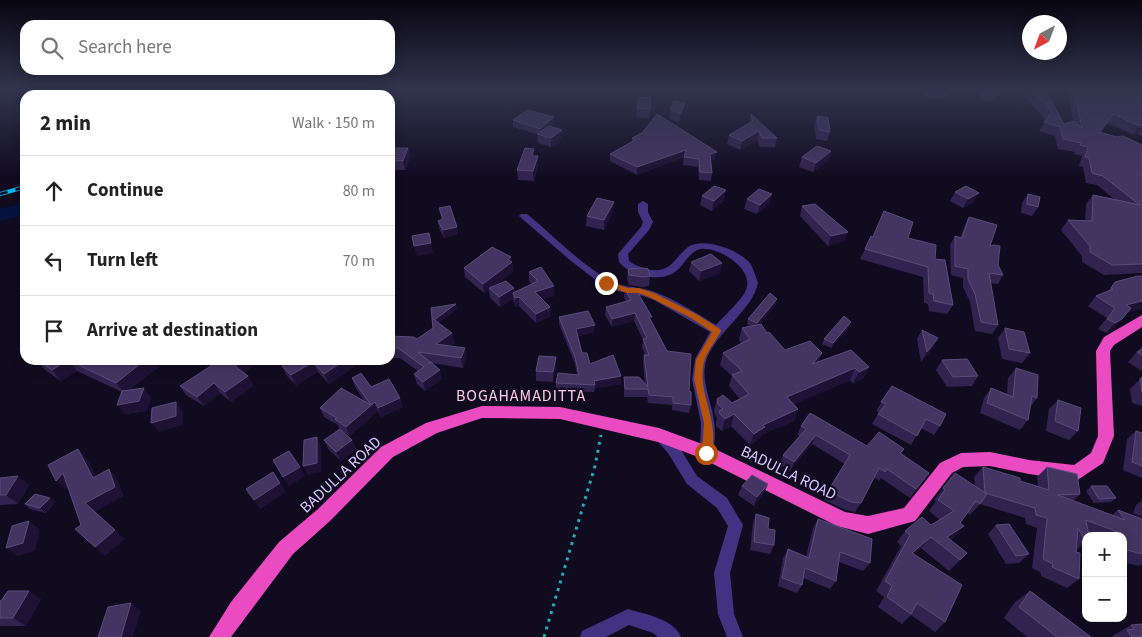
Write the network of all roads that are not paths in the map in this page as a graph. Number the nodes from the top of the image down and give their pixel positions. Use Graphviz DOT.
graph roads {
  1 [pos="643,204"];
  2 [pos="524,216"];
  3 [pos="1142,320"];
  4 [pos="717,331"];
  5 [pos="659,435"];
  6 [pos="706,453"];
  7 [pos="219,637"];
  8 [pos="588,637"];
  9 [pos="673,637"];
  10 [pos="735,637"];
  1 -- 4 [label="street"];
  2 -- 4 [label="street"];
  3 -- 6 [label="highway, BADULLA ROAD"];
  4 -- 6 [label="street"];
  5 -- 6 [label="highway, BADULLA ROAD"];
  5 -- 7 [label="highway, BADULLA ROAD"];
  5 -- 10 [label="street"];
  8 -- 9 [label="street"];
}
